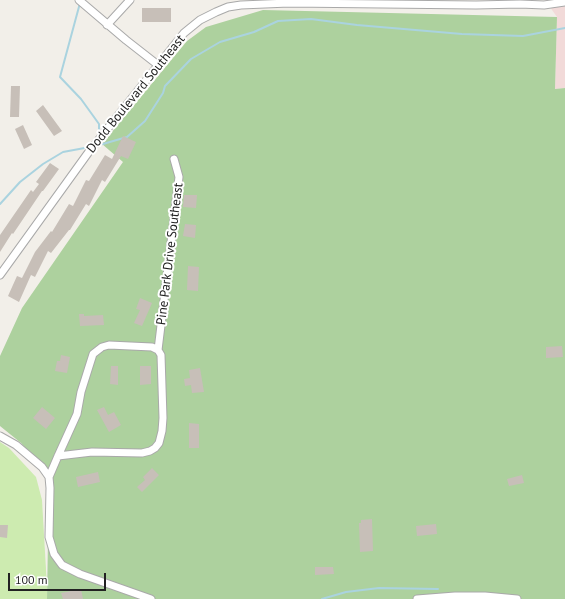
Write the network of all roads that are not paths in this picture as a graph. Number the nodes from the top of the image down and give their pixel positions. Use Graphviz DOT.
graph roads {
  1 [pos="79,0"];
  2 [pos="130,0"];
  3 [pos="267,2"];
  4 [pos="362,2"];
  5 [pos="565,2"];
  6 [pos="107,25"];
  7 [pos="158,65"];
  8 [pos="174,159"];
  9 [pos="0,274"];
  10 [pos="158,350"];
  11 [pos="0,436"];
  12 [pos="58,456"];
  13 [pos="49,477"];
  14 [pos="150,599"];
  15 [pos="417,599"];
  16 [pos="517,599"];
  1 -- 6 [label="street"];
  2 -- 6 [label="street"];
  3 -- 4 [label="street, Dodd Boulevard Southeast"];
  3 -- 7 [label="street, Dodd Boulevard Southeast"];
  4 -- 5 [label="street, Dodd Boulevard Southeast"];
  6 -- 7 [label="street"];
  7 -- 9 [label="street, Dodd Boulevard Southeast"];
  8 -- 10 [label="street, Pine Park Drive Southeast"];
  10 -- 12 [label="street"];
  10 -- 12 [label="street, Pine Park Drive Southeast"];
  11 -- 13 [label="street"];
  12 -- 13 [label="street"];
  13 -- 14 [label="street"];
  15 -- 16 [label="street"];
}
